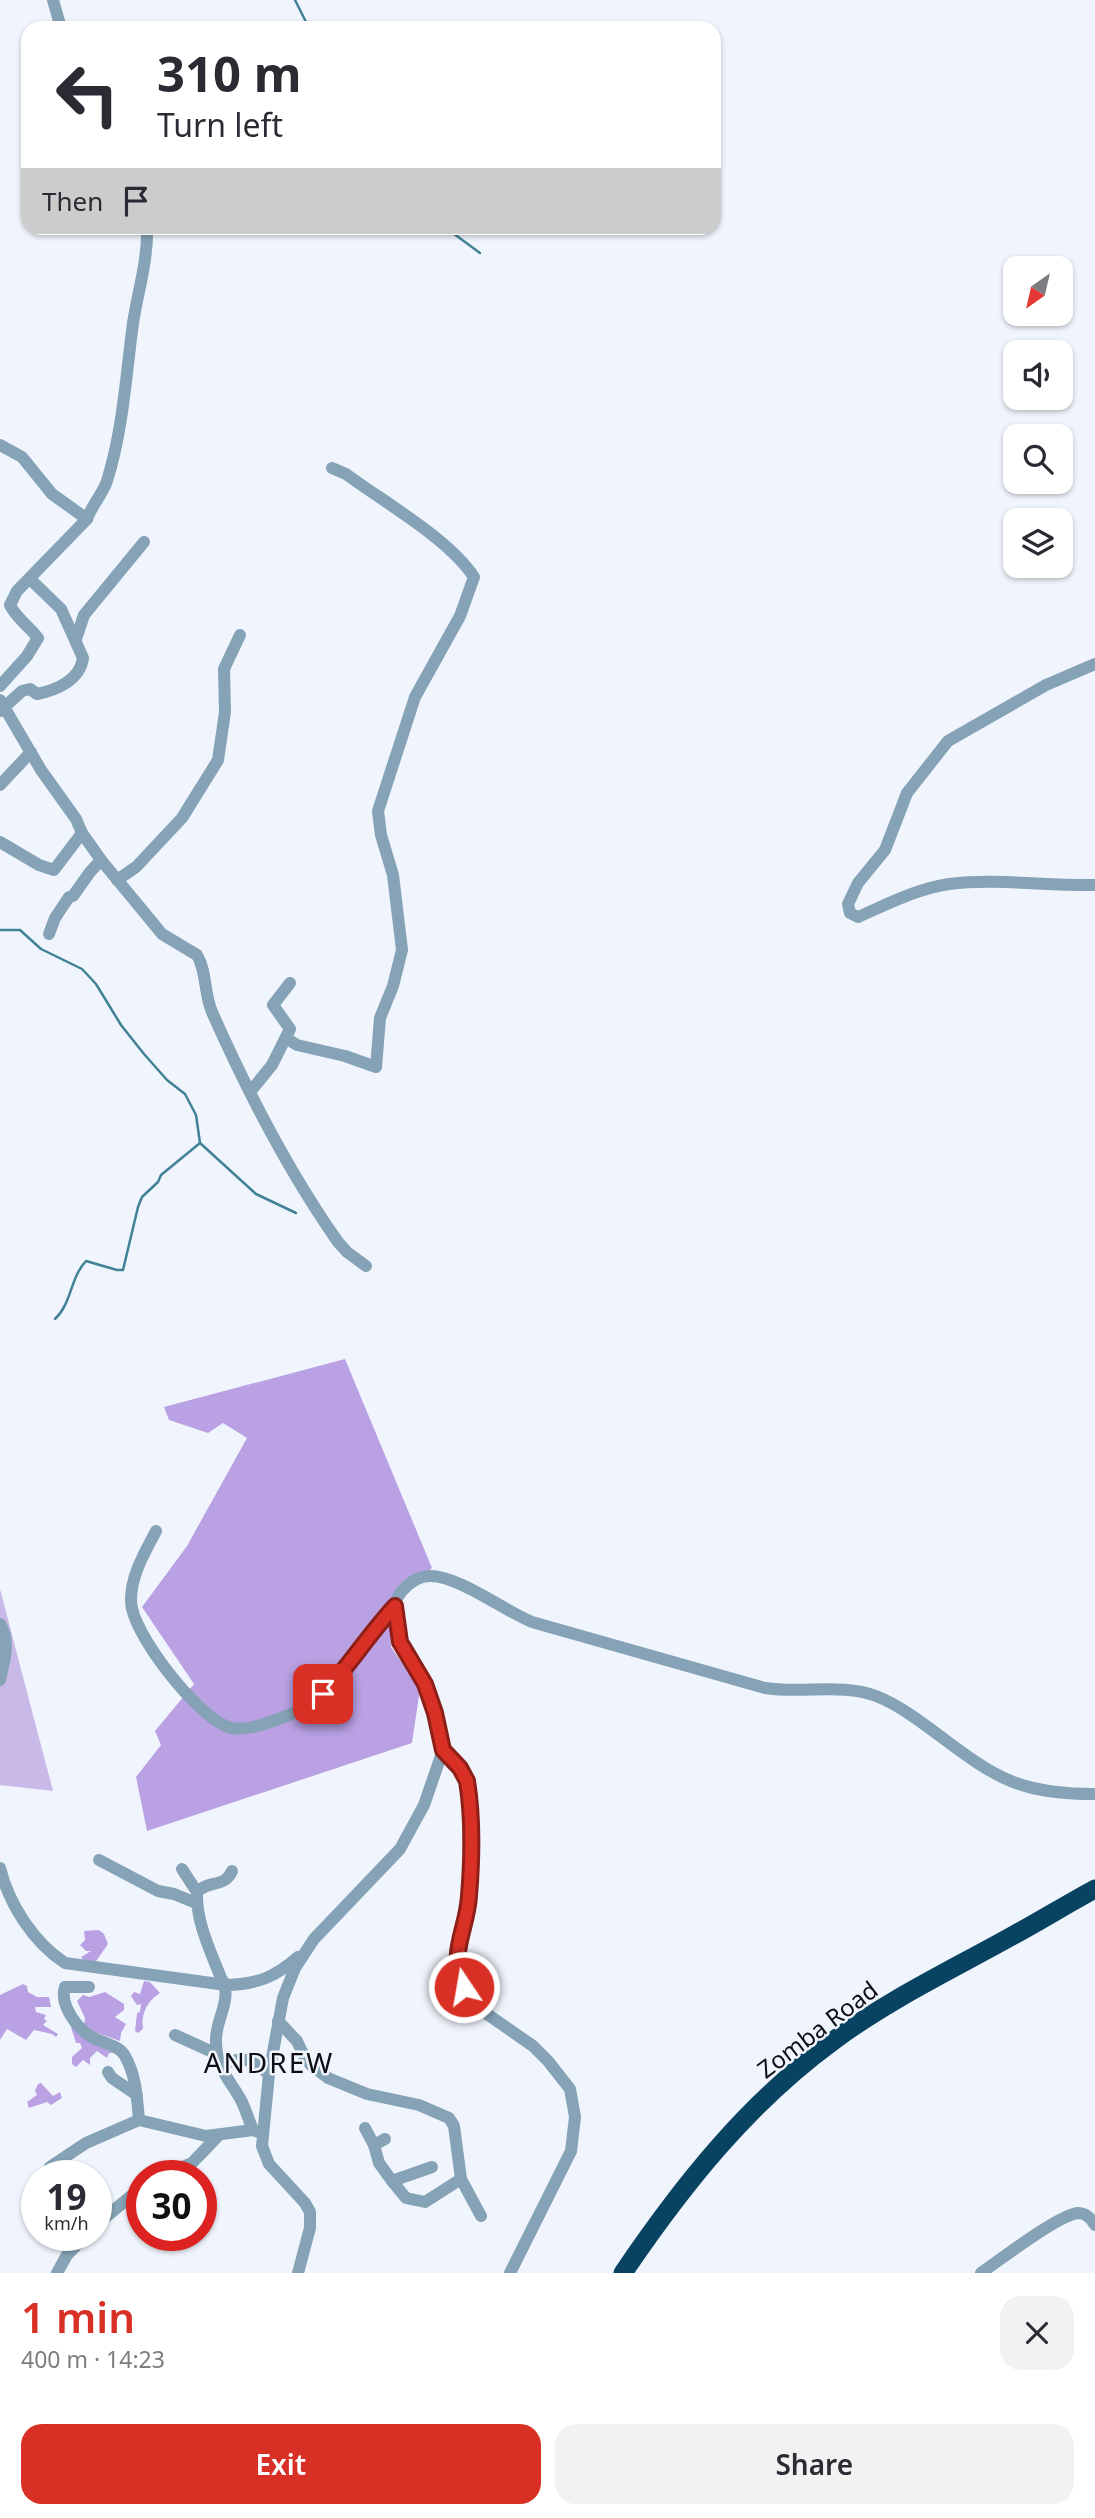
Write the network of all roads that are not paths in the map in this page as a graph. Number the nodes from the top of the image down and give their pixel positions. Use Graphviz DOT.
graph roads {
  1 [pos="53,0"];
  2 [pos="59,21"];
  3 [pos="147,235"];
  4 [pos="0,445"];
  5 [pos="332,468"];
  6 [pos="87,519"];
  7 [pos="144,542"];
  8 [pos="30,579"];
  9 [pos="240,635"];
  10 [pos="76,639"];
  11 [pos="1095,664"];
  12 [pos="0,686"];
  13 [pos="1,706"];
  14 [pos="31,752"];
  15 [pos="0,785"];
  16 [pos="82,833"];
  17 [pos="0,842"];
  18 [pos="102,860"];
  19 [pos="117,880"];
  20 [pos="1095,885"];
  21 [pos="49,934"];
  22 [pos="290,983"];
  23 [pos="286,1038"];
  24 [pos="250,1092"];
  25 [pos="366,1266"];
  26 [pos="156,1531"];
  27 [pos="395,1606"];
  28 [pos="0,1624"];
  29 [pos="0,1680"];
  30 [pos="443,1750"];
  31 [pos="1095,1794"];
  32 [pos="99,1860"];
  33 [pos="0,1868"];
  34 [pos="182,1869"];
  35 [pos="232,1871"];
  36 [pos="1095,1889"];
  37 [pos="196,1897"];
  38 [pos="308,1947"];
  39 [pos="226,1985"];
  40 [pos="89,1987"];
  41 [pos="278,2021"];
  42 [pos="176,2035"];
  43 [pos="219,2060"];
  44 [pos="108,2072"];
  45 [pos="269,2074"];
  46 [pos="137,2095"];
  47 [pos="139,2120"];
  48 [pos="365,2129"];
  49 [pos="258,2132"];
  50 [pos="218,2136"];
  51 [pos="61,2160"];
  52 [pos="194,2160"];
  53 [pos="432,2167"];
  54 [pos="461,2179"];
  55 [pos="392,2181"];
  56 [pos="126,2200"];
  57 [pos="112,2212"];
  58 [pos="481,2216"];
  59 [pos="1095,2225"];
  60 [pos="71,2251"];
  61 [pos="57,2273"];
  62 [pos="298,2273"];
  63 [pos="510,2273"];
  64 [pos="623,2273"];
  65 [pos="981,2273"];
  1 -- 2 [label="street"];
  3 -- 6 [label="street"];
  4 -- 6 [label="street"];
  5 -- 23 [label="street"];
  6 -- 8 [label="street"];
  7 -- 10 [label="street"];
  8 -- 10 [label="street"];
  8 -- 12 [label="street"];
  9 -- 19 [label="street"];
  10 -- 13 [label="street"];
  11 -- 20 [label="street"];
  13 -- 14 [label="street"];
  14 -- 15 [label="street"];
  14 -- 16 [label="street"];
  16 -- 17 [label="street"];
  16 -- 18 [label="street"];
  18 -- 19 [label="street"];
  18 -- 21 [label="street"];
  19 -- 24 [label="street"];
  22 -- 23 [label="street"];
  23 -- 24 [label="street"];
  24 -- 25 [label="street"];
  26 -- 27 [label="street"];
  27 -- 30 [label="street"];
  27 -- 31 [label="street"];
  28 -- 29 [label="street"];
  30 -- 38 [label="street"];
  30 -- 63 [label="street"];
  32 -- 37 [label="street"];
  33 -- 39 [label="street"];
  34 -- 37 [label="street"];
  35 -- 37 [label="street"];
  36 -- 64 [label="highway, Zomba Road"];
  37 -- 39 [label="street"];
  38 -- 39 [label="street"];
  38 -- 41 [label="street"];
  39 -- 43 [label="street"];
  40 -- 46 [label="street"];
  41 -- 45 [label="street"];
  41 -- 54 [label="street"];
  42 -- 43 [label="street"];
  43 -- 45 [label="street"];
  43 -- 49 [label="street"];
  44 -- 46 [label="street"];
  45 -- 49 [label="street"];
  46 -- 47 [label="street"];
  47 -- 50 [label="street"];
  47 -- 51 [label="street"];
  48 -- 55 [label="street"];
  49 -- 50 [label="street"];
  49 -- 62 [label="street"];
  50 -- 52 [label="street"];
  53 -- 55 [label="street"];
  54 -- 55 [label="street"];
  54 -- 58 [label="street"];
  56 -- 57 [label="street"];
  59 -- 65 [label="street"];
  60 -- 61 [label="street"];
}
